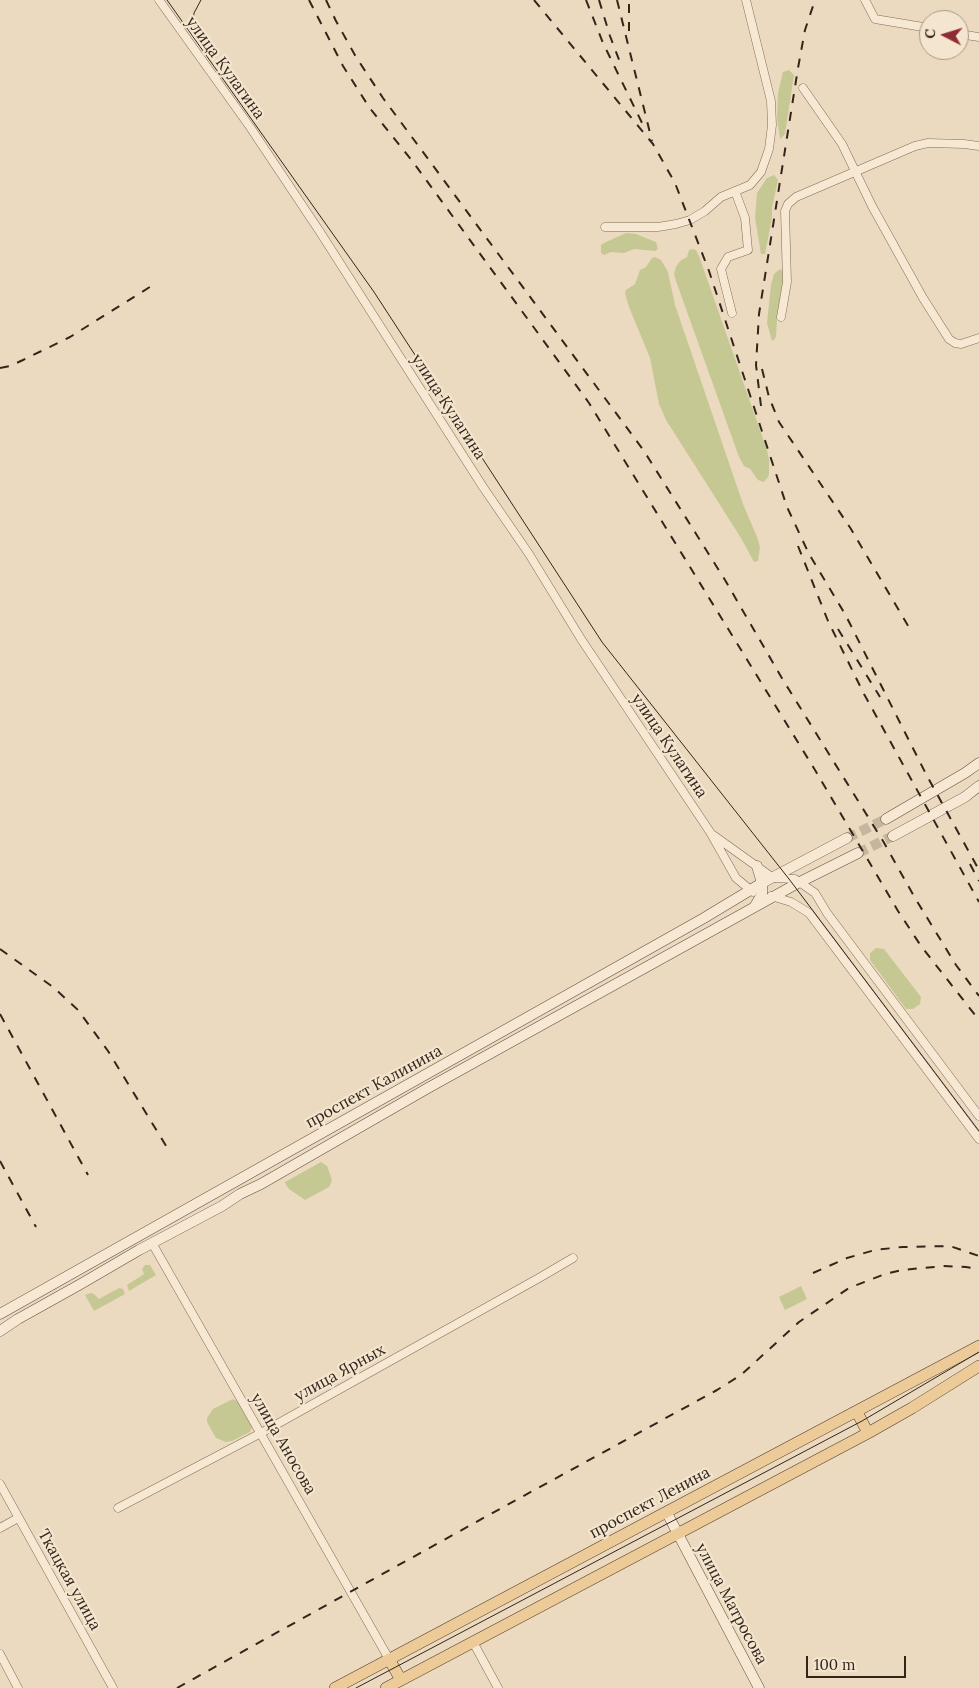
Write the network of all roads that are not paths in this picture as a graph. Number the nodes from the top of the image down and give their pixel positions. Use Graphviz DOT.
graph roads {
  1 [pos="158,0"];
  2 [pos="746,0"];
  3 [pos="864,0"];
  4 [pos="919,26"];
  5 [pos="802,88"];
  6 [pos="979,146"];
  7 [pos="855,171"];
  8 [pos="735,191"];
  9 [pos="605,227"];
  10 [pos="732,313"];
  11 [pos="781,317"];
  12 [pos="979,338"];
  13 [pos="979,763"];
  14 [pos="979,786"];
  15 [pos="886,819"];
  16 [pos="710,832"];
  17 [pos="893,836"];
  18 [pos="847,838"];
  19 [pos="858,853"];
  20 [pos="757,866"];
  21 [pos="773,878"];
  22 [pos="797,883"];
  23 [pos="762,889"];
  24 [pos="750,891"];
  25 [pos="774,897"];
  26 [pos="755,907"];
  27 [pos="979,1116"];
  28 [pos="979,1137"];
  29 [pos="147,1232"];
  30 [pos="152,1243"];
  31 [pos="573,1258"];
  32 [pos="0,1314"];
  33 [pos="0,1331"];
  34 [pos="979,1346"];
  35 [pos="979,1366"];
  36 [pos="857,1412"];
  37 [pos="261,1433"];
  38 [pos="868,1433"];
  39 [pos="0,1484"];
  40 [pos="118,1508"];
  41 [pos="666,1512"];
  42 [pos="18,1518"];
  43 [pos="0,1528"];
  44 [pos="677,1534"];
  45 [pos="473,1642"];
  46 [pos="0,1654"];
  47 [pos="389,1659"];
  48 [pos="401,1680"];
  49 [pos="18,1688"];
  50 [pos="113,1688"];
  51 [pos="335,1688"];
  52 [pos="386,1688"];
  53 [pos="498,1688"];
  54 [pos="759,1688"];
  1 -- 16 [label="street, улица Кулагина"];
  2 -- 8 [label="street"];
  3 -- 4 [label="street"];
  5 -- 7 [label="street"];
  6 -- 7 [label="street"];
  7 -- 11 [label="street"];
  7 -- 12 [label="street"];
  8 -- 9 [label="street"];
  8 -- 10 [label="street"];
  13 -- 15 [label="main road"];
  14 -- 17 [label="main road"];
  16 -- 20 [label="street, улица Кулагина"];
  16 -- 24 [label="street, улица Кулагина"];
  18 -- 21 [label="main road, проспект Калинина"];
  19 -- 22 [label="main road"];
  20 -- 21 [label="street, улица Кулагина"];
  20 -- 23 [label="main road"];
  21 -- 22 [label="street"];
  21 -- 23 [label="main road, проспект Калинина"];
  22 -- 25 [label="main road, проспект Калинина"];
  22 -- 27 [label="street"];
  23 -- 24 [label="main road, проспект Калинина"];
  23 -- 25 [label="street"];
  23 -- 26 [label="main road"];
  24 -- 29 [label="main road, проспект Калинина"];
  25 -- 26 [label="main road, проспект Калинина"];
  25 -- 28 [label="street"];
  26 -- 30 [label="main road, проспект Калинина"];
  29 -- 30 [label="main road"];
  29 -- 32 [label="main road, проспект Калинина"];
  30 -- 33 [label="main road, проспект Калинина"];
  30 -- 37 [label="street, улица Аносова"];
  31 -- 37 [label="street, улица Ярных"];
  34 -- 36 [label="main road, проспект Ленина"];
  35 -- 38 [label="main road"];
  36 -- 38 [label="main road"];
  36 -- 41 [label="main road, проспект Ленина"];
  37 -- 40 [label="street, улица Ярных"];
  37 -- 47 [label="street, улица Аносова"];
  38 -- 44 [label="main road"];
  39 -- 42 [label="street, Ткацкая улица"];
  41 -- 44 [label="main road, улица Матросова"];
  41 -- 47 [label="main road, проспект Ленина"];
  42 -- 43 [label="street"];
  42 -- 50 [label="street, Ткацкая улица"];
  44 -- 45 [label="main road"];
  44 -- 54 [label="main road, улица Матросова"];
  45 -- 48 [label="main road"];
  45 -- 53 [label="street"];
  46 -- 49 [label="street"];
  47 -- 48 [label="main road"];
  47 -- 51 [label="main road, проспект Ленина"];
  48 -- 52 [label="main road"];
}
